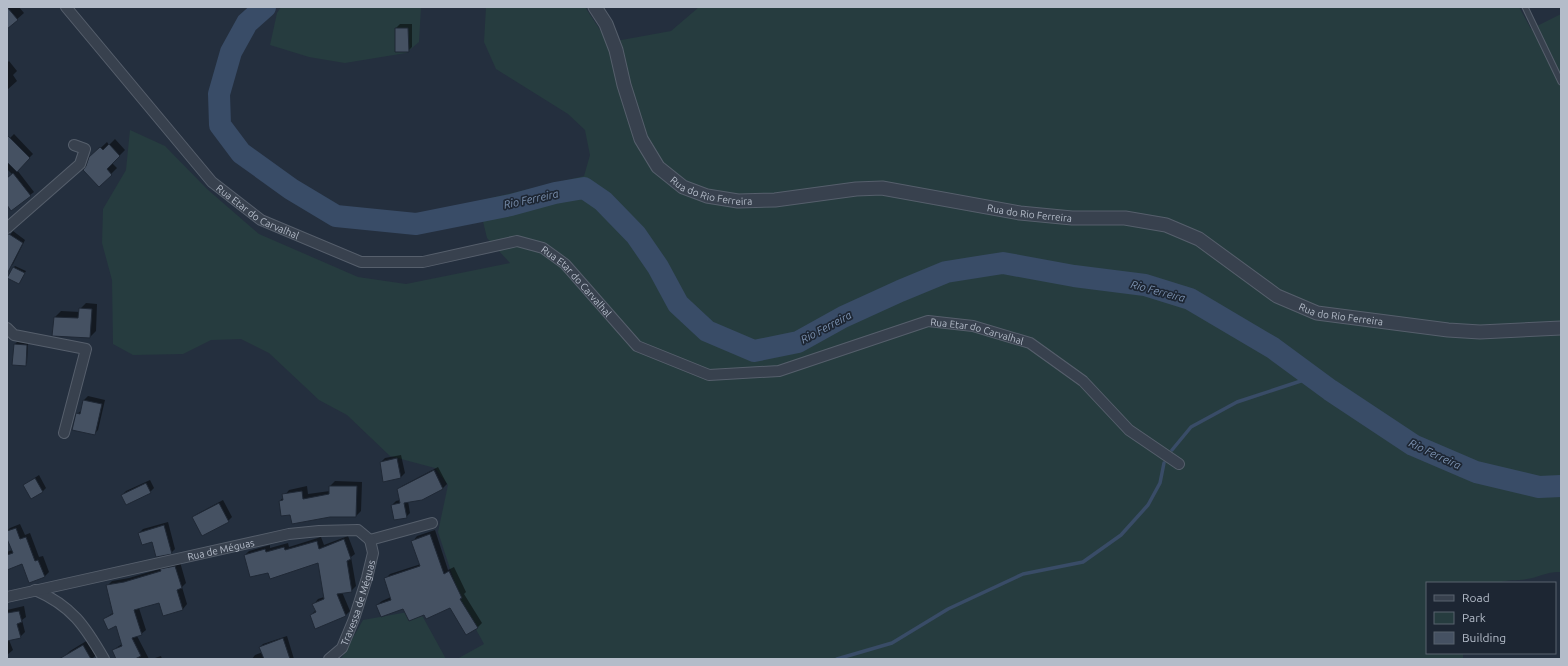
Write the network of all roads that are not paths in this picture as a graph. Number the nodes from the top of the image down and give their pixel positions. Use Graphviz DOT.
graph roads {
  1 [pos="66,7"];
  2 [pos="595,7"];
  3 [pos="1525,7"];
  4 [pos="1561,82"];
  5 [pos="74,145"];
  6 [pos="7,228"];
  7 [pos="7,328"];
  8 [pos="1561,328"];
  9 [pos="64,433"];
  10 [pos="1179,464"];
  11 [pos="432,523"];
  12 [pos="370,540"];
  13 [pos="35,590"];
  14 [pos="7,597"];
  15 [pos="104,659"];
  16 [pos="329,659"];
  1 -- 10 [label="street, Rua Etar do Carvalhal"];
  2 -- 8 [label="street, Rua do Rio Ferreira"];
  3 -- 4 [label="lane"];
  5 -- 6 [label="street"];
  7 -- 9 [label="street"];
  11 -- 12 [label="street"];
  12 -- 13 [label="street, Rua de Méguas"];
  12 -- 16 [label="street, Travessa de Méguas"];
  13 -- 14 [label="street, Rua de Méguas"];
  13 -- 15 [label="street"];
}
